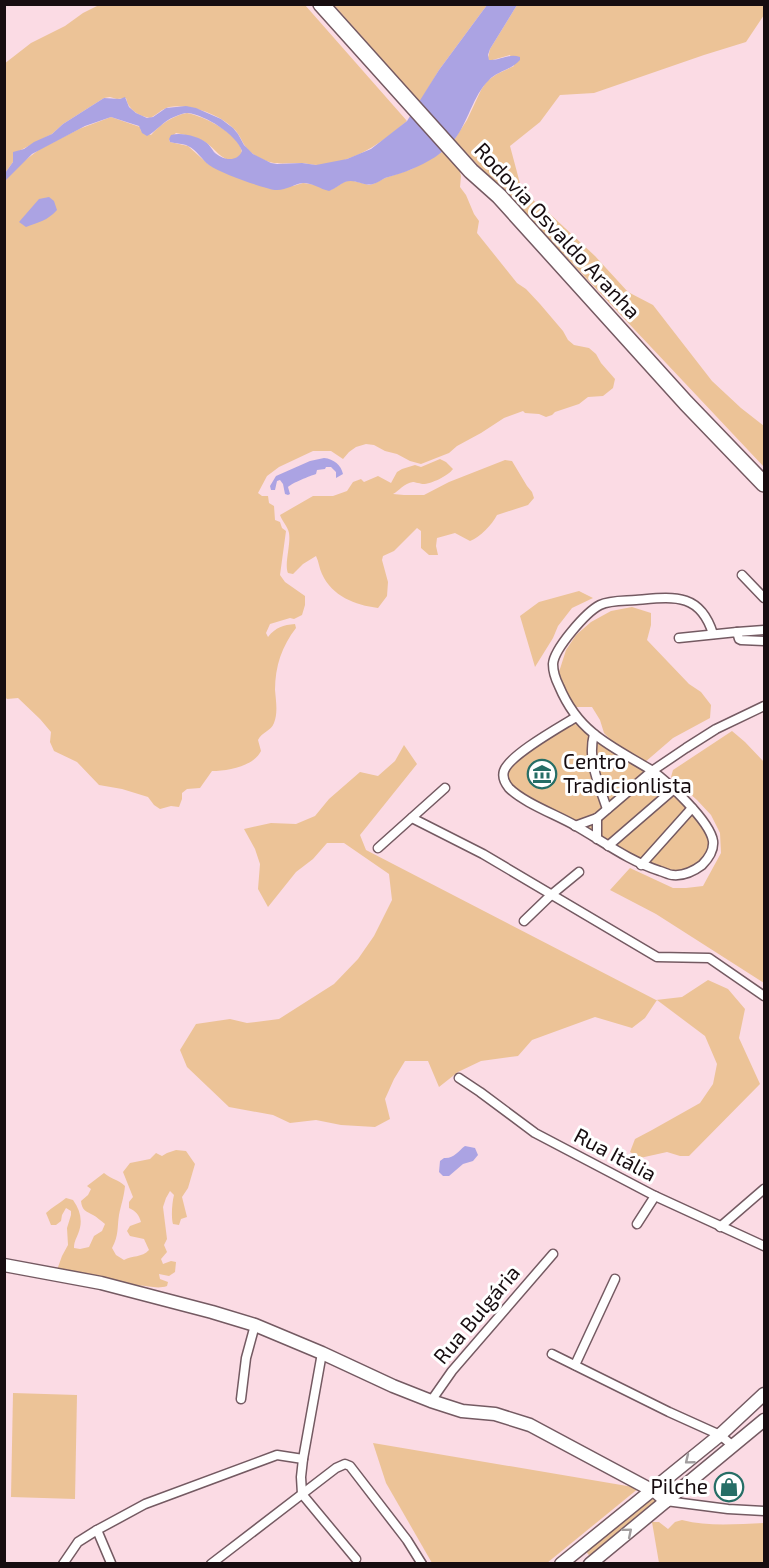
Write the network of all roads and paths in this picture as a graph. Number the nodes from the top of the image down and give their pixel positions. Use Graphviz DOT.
graph roads {
  1 [pos="321,4"];
  2 [pos="765,484"];
  3 [pos="742,575"];
  4 [pos="765,598"];
  5 [pos="765,630"];
  6 [pos="737,632"];
  7 [pos="712,634"];
  8 [pos="679,638"];
  9 [pos="765,641"];
  10 [pos="765,706"];
  11 [pos="576,717"];
  12 [pos="594,734"];
  13 [pos="652,771"];
  14 [pos="445,788"];
  15 [pos="674,789"];
  16 [pos="692,808"];
  17 [pos="607,809"];
  18 [pos="412,818"];
  19 [pos="597,818"];
  20 [pos="575,825"];
  21 [pos="597,839"];
  22 [pos="608,846"];
  23 [pos="378,848"];
  24 [pos="641,865"];
  25 [pos="579,872"];
  26 [pos="551,895"];
  27 [pos="524,921"];
  28 [pos="765,996"];
  29 [pos="459,1078"];
  30 [pos="765,1189"];
  31 [pos="655,1196"];
  32 [pos="637,1224"];
  33 [pos="720,1227"];
  34 [pos="765,1246"];
  35 [pos="552,1254"];
  36 [pos="4,1265"];
  37 [pos="615,1279"];
  38 [pos="255,1325"];
  39 [pos="322,1353"];
  40 [pos="552,1354"];
  41 [pos="575,1365"];
  42 [pos="765,1394"];
  43 [pos="241,1399"];
  44 [pos="431,1401"];
  45 [pos="765,1420"];
  46 [pos="720,1435"];
  47 [pos="734,1446"];
  48 [pos="303,1459"];
  49 [pos="302,1494"];
  50 [pos="658,1495"];
  51 [pos="765,1510"];
  52 [pos="97,1530"];
  53 [pos="356,1559"];
  54 [pos="583,1559"];
  55 [pos="63,1563"];
  56 [pos="111,1563"];
  57 [pos="214,1563"];
  58 [pos="422,1563"];
  59 [pos="561,1563"];
  1 -- 2 [label="highway, Rodovia Osvaldo Aranha"];
  3 -- 4 [label="street"];
  5 -- 6 [label="street"];
  6 -- 7 [label="street"];
  6 -- 9 [label="street"];
  7 -- 8 [label="street"];
  7 -- 11 [label="street"];
  10 -- 13 [label="street"];
  11 -- 12 [label="street"];
  11 -- 20 [label="street"];
  12 -- 13 [label="street"];
  12 -- 17 [label="street"];
  13 -- 15 [label="street"];
  13 -- 17 [label="street"];
  14 -- 18 [label="street"];
  15 -- 16 [label="street"];
  15 -- 22 [label="street"];
  16 -- 24 [label="street"];
  16 -- 24 [label="street"];
  17 -- 19 [label="street"];
  18 -- 23 [label="street"];
  18 -- 26 [label="street"];
  19 -- 20 [label="street"];
  19 -- 21 [label="street"];
  20 -- 21 [label="street"];
  21 -- 22 [label="street"];
  22 -- 24 [label="street"];
  25 -- 26 [label="street"];
  26 -- 27 [label="street"];
  26 -- 28 [label="street"];
  29 -- 31 [label="street, Rua Itália"];
  30 -- 33 [label="street"];
  31 -- 32 [label="street"];
  31 -- 33 [label="street, Rua Itália"];
  33 -- 34 [label="street, Rua Itália"];
  35 -- 44 [label="street, Rua Bulgária"];
  36 -- 38 [label="street"];
  37 -- 41 [label="street"];
  38 -- 39 [label="street"];
  38 -- 43 [label="street"];
  39 -- 44 [label="street"];
  39 -- 48 [label="street"];
  40 -- 41 [label="street"];
  41 -- 46 [label="street"];
  42 -- 46 [label="street"];
  44 -- 50 [label="street"];
  45 -- 47 [label="street"];
  46 -- 47 [label="street"];
  46 -- 50 [label="street, one-way"];
  47 -- 50 [label="street"];
  48 -- 49 [label="street"];
  48 -- 52 [label="street"];
  49 -- 53 [label="street"];
  49 -- 57 [label="street"];
  49 -- 58 [label="street"];
  50 -- 51 [label="street"];
  54 -- 50 [label="street, one-way"];
  50 -- 54 [label="street"];
  52 -- 55 [label="street"];
  52 -- 56 [label="street"];
  54 -- 59 [label="street"];
}
